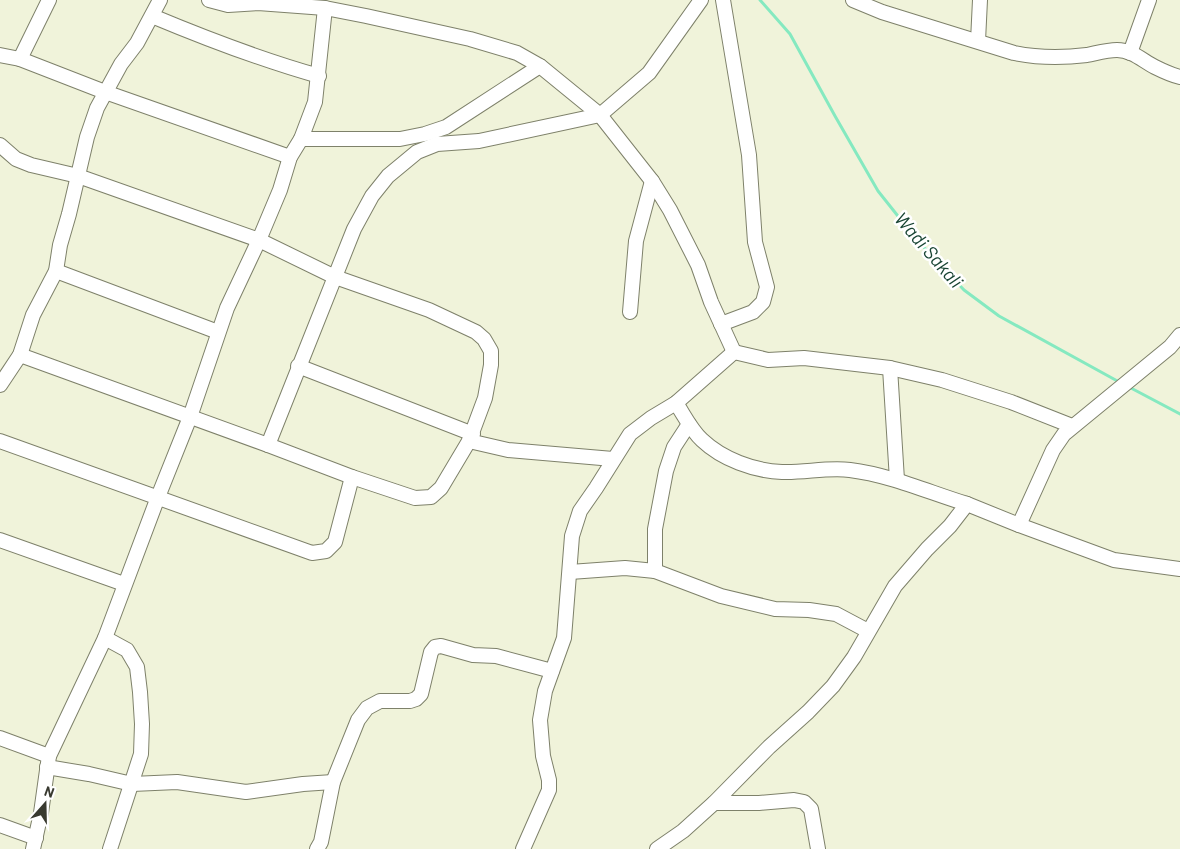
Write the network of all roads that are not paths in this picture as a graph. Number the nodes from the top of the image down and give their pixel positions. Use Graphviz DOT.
graph roads {
  1 [pos="49,0"];
  2 [pos="160,0"];
  3 [pos="209,0"];
  4 [pos="701,0"];
  5 [pos="723,0"];
  6 [pos="853,0"];
  7 [pos="980,0"];
  8 [pos="1149,0"];
  9 [pos="325,8"];
  10 [pos="152,16"];
  11 [pos="978,41"];
  12 [pos="1130,53"];
  13 [pos="0,55"];
  14 [pos="20,59"];
  15 [pos="540,66"];
  16 [pos="319,76"];
  17 [pos="1180,77"];
  18 [pos="105,92"];
  19 [pos="600,115"];
  20 [pos="426,134"];
  21 [pos="301,139"];
  22 [pos="437,144"];
  23 [pos="0,145"];
  24 [pos="290,157"];
  25 [pos="78,176"];
  26 [pos="652,181"];
  27 [pos="259,240"];
  28 [pos="56,271"];
  29 [pos="336,277"];
  30 [pos="630,312"];
  31 [pos="720,324"];
  32 [pos="218,332"];
  33 [pos="1180,335"];
  34 [pos="734,352"];
  35 [pos="20,354"];
  36 [pos="298,366"];
  37 [pos="890,368"];
  38 [pos="0,385"];
  39 [pos="676,403"];
  40 [pos="190,417"];
  41 [pos="690,424"];
  42 [pos="1072,426"];
  43 [pos="471,437"];
  44 [pos="0,441"];
  45 [pos="268,445"];
  46 [pos="613,459"];
  47 [pos="352,478"];
  48 [pos="897,480"];
  49 [pos="158,497"];
  50 [pos="967,504"];
  51 [pos="1019,526"];
  52 [pos="0,540"];
  53 [pos="1180,569"];
  54 [pos="656,571"];
  55 [pos="570,572"];
  56 [pos="124,584"];
  57 [pos="868,631"];
  58 [pos="105,638"];
  59 [pos="552,671"];
  60 [pos="0,738"];
  61 [pos="48,762"];
  62 [pos="334,782"];
  63 [pos="132,784"];
  64 [pos="714,803"];
  65 [pos="0,825"];
  66 [pos="34,844"];
  67 [pos="110,849"];
  68 [pos="317,849"];
  69 [pos="523,849"];
  70 [pos="657,849"];
  71 [pos="818,849"];
  1 -- 14 [label="street"];
  2 -- 10 [label="street"];
  3 -- 9 [label="street"];
  4 -- 19 [label="street"];
  5 -- 31 [label="street"];
  6 -- 11 [label="street"];
  7 -- 11 [label="street"];
  8 -- 12 [label="street"];
  9 -- 15 [label="street"];
  9 -- 16 [label="street"];
  10 -- 16 [label="street"];
  10 -- 18 [label="street"];
  11 -- 12 [label="street"];
  12 -- 17 [label="street"];
  13 -- 14 [label="street"];
  14 -- 18 [label="street"];
  15 -- 19 [label="street"];
  15 -- 20 [label="street"];
  16 -- 21 [label="street"];
  18 -- 24 [label="street"];
  18 -- 25 [label="street"];
  19 -- 22 [label="street"];
  19 -- 26 [label="street"];
  20 -- 21 [label="street"];
  20 -- 22 [label="street"];
  21 -- 24 [label="street"];
  22 -- 29 [label="street"];
  23 -- 25 [label="street"];
  24 -- 27 [label="street"];
  25 -- 27 [label="street"];
  25 -- 28 [label="street"];
  26 -- 30 [label="street"];
  26 -- 31 [label="street"];
  27 -- 29 [label="street"];
  27 -- 32 [label="street"];
  28 -- 32 [label="street"];
  28 -- 35 [label="street"];
  29 -- 36 [label="street"];
  29 -- 43 [label="street"];
  31 -- 34 [label="street"];
  32 -- 40 [label="street"];
  33 -- 42 [label="street"];
  34 -- 37 [label="street"];
  34 -- 39 [label="street"];
  35 -- 38 [label="street"];
  35 -- 40 [label="street"];
  36 -- 43 [label="street"];
  36 -- 45 [label="street"];
  37 -- 42 [label="street"];
  37 -- 48 [label="street"];
  39 -- 41 [label="street"];
  39 -- 46 [label="street"];
  40 -- 45 [label="street"];
  40 -- 49 [label="street"];
  41 -- 48 [label="street"];
  41 -- 54 [label="street"];
  42 -- 51 [label="street"];
  43 -- 46 [label="street"];
  43 -- 47 [label="street"];
  44 -- 49 [label="street"];
  45 -- 47 [label="street"];
  46 -- 55 [label="street"];
  47 -- 49 [label="street"];
  48 -- 50 [label="street"];
  49 -- 56 [label="street"];
  50 -- 51 [label="street"];
  50 -- 57 [label="street"];
  51 -- 53 [label="street"];
  52 -- 56 [label="street"];
  54 -- 55 [label="street"];
  54 -- 57 [label="street"];
  55 -- 59 [label="street"];
  56 -- 58 [label="street"];
  57 -- 64 [label="street"];
  58 -- 61 [label="street"];
  58 -- 63 [label="street"];
  59 -- 62 [label="street"];
  59 -- 69 [label="street"];
  60 -- 61 [label="street"];
  61 -- 63 [label="street"];
  61 -- 66 [label="street"];
  62 -- 63 [label="street"];
  62 -- 68 [label="street"];
  63 -- 67 [label="street"];
  64 -- 70 [label="street"];
  64 -- 71 [label="street"];
  65 -- 66 [label="street"];
}
